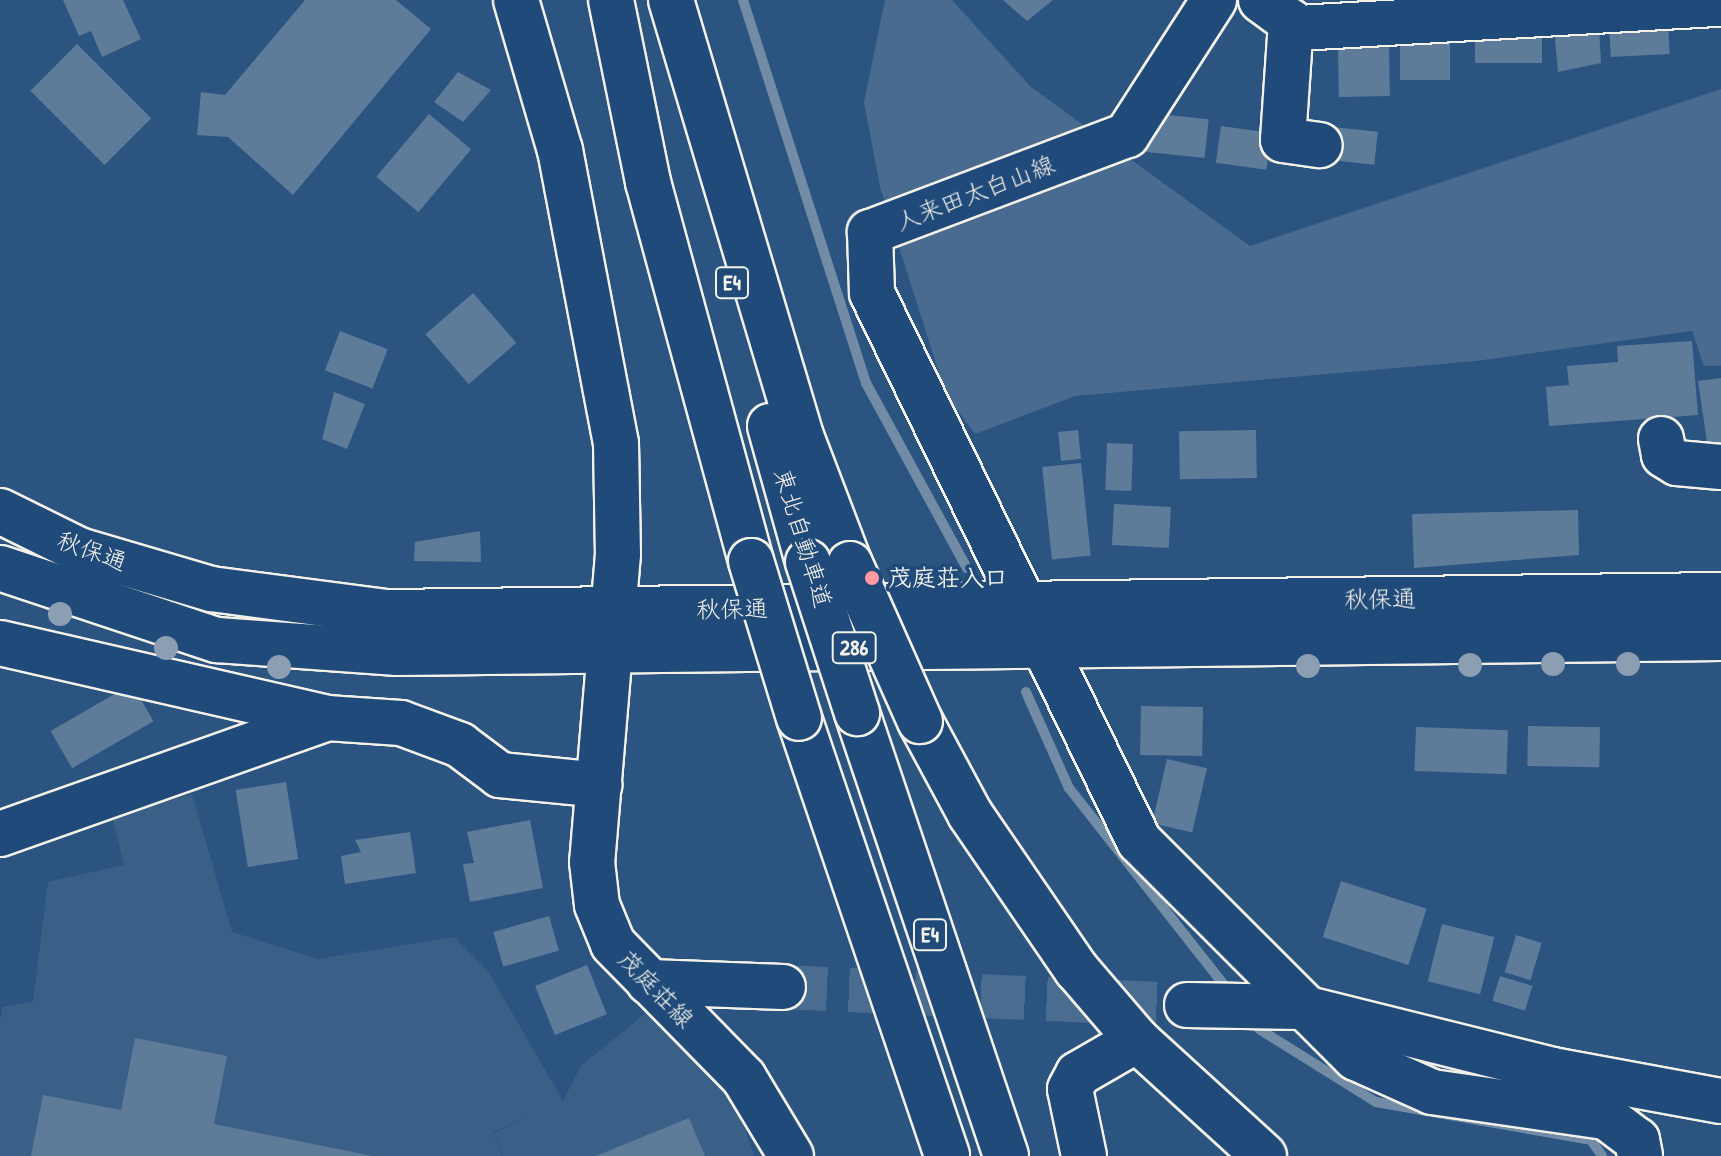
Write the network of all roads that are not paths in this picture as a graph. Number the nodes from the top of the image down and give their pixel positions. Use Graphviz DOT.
graph roads {
  1 [pos="516,0"];
  2 [pos="611,0"];
  3 [pos="670,0"];
  4 [pos="1214,0"];
  5 [pos="1721,4"];
  6 [pos="1590,7"];
  7 [pos="1276,11"];
  8 [pos="1434,13"];
  9 [pos="1320,145"];
  10 [pos="1661,439"];
  11 [pos="1721,467"];
  12 [pos="0,511"];
  13 [pos="829,563"];
  14 [pos="0,568"];
  15 [pos="1721,595"];
  16 [pos="1020,604"];
  17 [pos="615,632"];
  18 [pos="1721,638"];
  19 [pos="0,643"];
  20 [pos="1039,646"];
  21 [pos="327,718"];
  22 [pos="600,785"];
  23 [pos="0,834"];
  24 [pos="872,936"];
  25 [pos="649,982"];
  26 [pos="783,987"];
  27 [pos="1187,1005"];
  28 [pos="1300,1007"];
  29 [pos="1137,1040"];
  30 [pos="1188,1088"];
  31 [pos="1721,1101"];
  32 [pos="791,1156"];
  33 [pos="919,1156"];
  34 [pos="947,1156"];
  35 [pos="1006,1156"];
  36 [pos="1084,1156"];
  37 [pos="1264,1156"];
  38 [pos="1295,1156"];
  39 [pos="1640,1156"];
  1 -- 17 [label="main road, 茂庭荘線"];
  2 -- 24 [label="main road, E4, bridge"];
  3 -- 13 [label="main road"];
  4 -- 16 [label="main road, 人来田太白山線"];
  5 -- 6 [label="main road"];
  6 -- 8 [label="main road"];
  7 -- 8 [label="main road"];
  7 -- 9 [label="main road"];
  10 -- 11 [label="main road"];
  12 -- 17 [label="main road, 秋保通 / 286"];
  13 -- 29 [label="main road, bridge"];
  13 -- 35 [label="main road, 東北自動車道 / E4, bridge"];
  14 -- 17 [label="main road, 秋保通 / 286"];
  15 -- 16 [label="main road, 秋保通 / 286"];
  16 -- 17 [label="main road, 秋保通 / 286"];
  16 -- 20 [label="main road, 人来田太白山線"];
  17 -- 20 [label="main road, 秋保通 / 286"];
  17 -- 22 [label="main road, 茂庭荘線"];
  18 -- 20 [label="main road, 秋保通 / 286"];
  19 -- 21 [label="main road"];
  20 -- 28 [label="main road, 人来田太白山線"];
  21 -- 22 [label="main road"];
  21 -- 23 [label="main road"];
  22 -- 25 [label="main road, 茂庭荘線"];
  24 -- 33 [label="main road"];
  24 -- 34 [label="main road, E4"];
  25 -- 26 [label="main road"];
  25 -- 32 [label="main road, 茂庭荘線"];
  27 -- 28 [label="main road"];
  28 -- 31 [label="main road"];
  28 -- 39 [label="main road, 人来田太白山線"];
  29 -- 30 [label="main road"];
  29 -- 36 [label="main road"];
  30 -- 37 [label="main road"];
  30 -- 38 [label="main road"];
}
